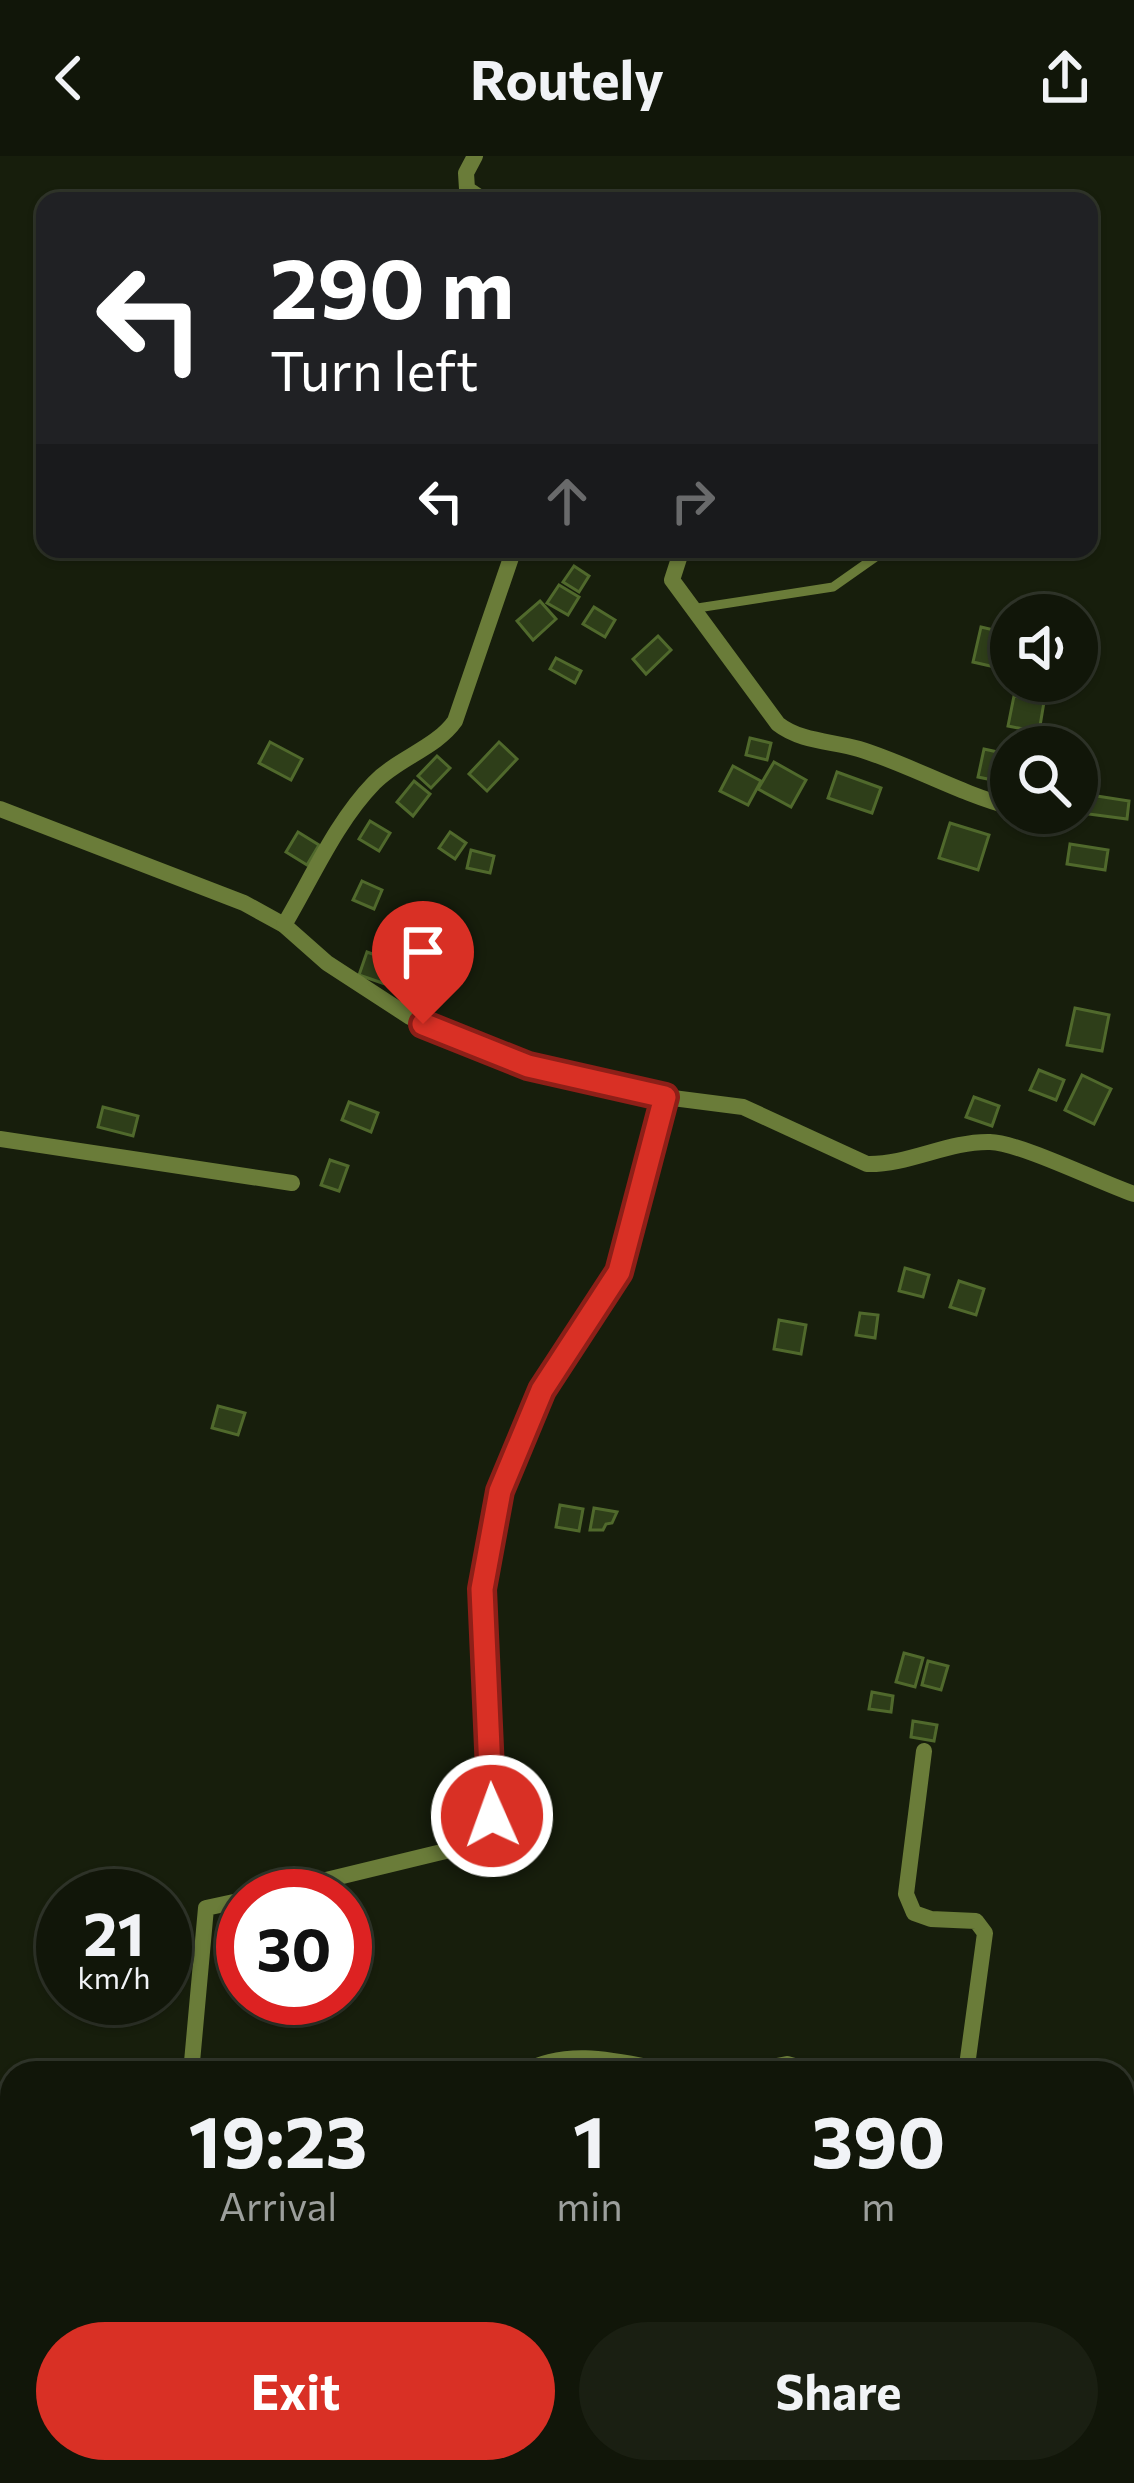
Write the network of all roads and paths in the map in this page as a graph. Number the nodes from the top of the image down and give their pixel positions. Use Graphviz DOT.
graph roads {
  1 [pos="475,156"];
  2 [pos="471,192"];
  3 [pos="511,558"];
  4 [pos="679,558"];
  5 [pos="873,558"];
  6 [pos="877,558"];
  7 [pos="870,564"];
  8 [pos="691,609"];
  9 [pos="990,802"];
  10 [pos="0,808"];
  11 [pos="284,925"];
  12 [pos="665,1097"];
  13 [pos="0,1139"];
  14 [pos="292,1183"];
  15 [pos="1134,1194"];
  16 [pos="924,1750"];
  17 [pos="371,1869"];
  18 [pos="216,1906"];
  19 [pos="192,2061"];
  20 [pos="545,2061"];
  21 [pos="600,2061"];
  22 [pos="968,2061"];
  1 -- 2 [label="street"];
  3 -- 11 [label="street"];
  4 -- 8 [label="street"];
  5 -- 7 [label="lane"];
  6 -- 7 [label="lane"];
  7 -- 8 [label="lane"];
  8 -- 9 [label="street"];
  10 -- 11 [label="street"];
  11 -- 12 [label="street"];
  12 -- 15 [label="street"];
  12 -- 17 [label="street"];
  13 -- 14 [label="street"];
  16 -- 22 [label="street"];
  18 -- 19 [label="street"];
  20 -- 21 [label="street"];
}
